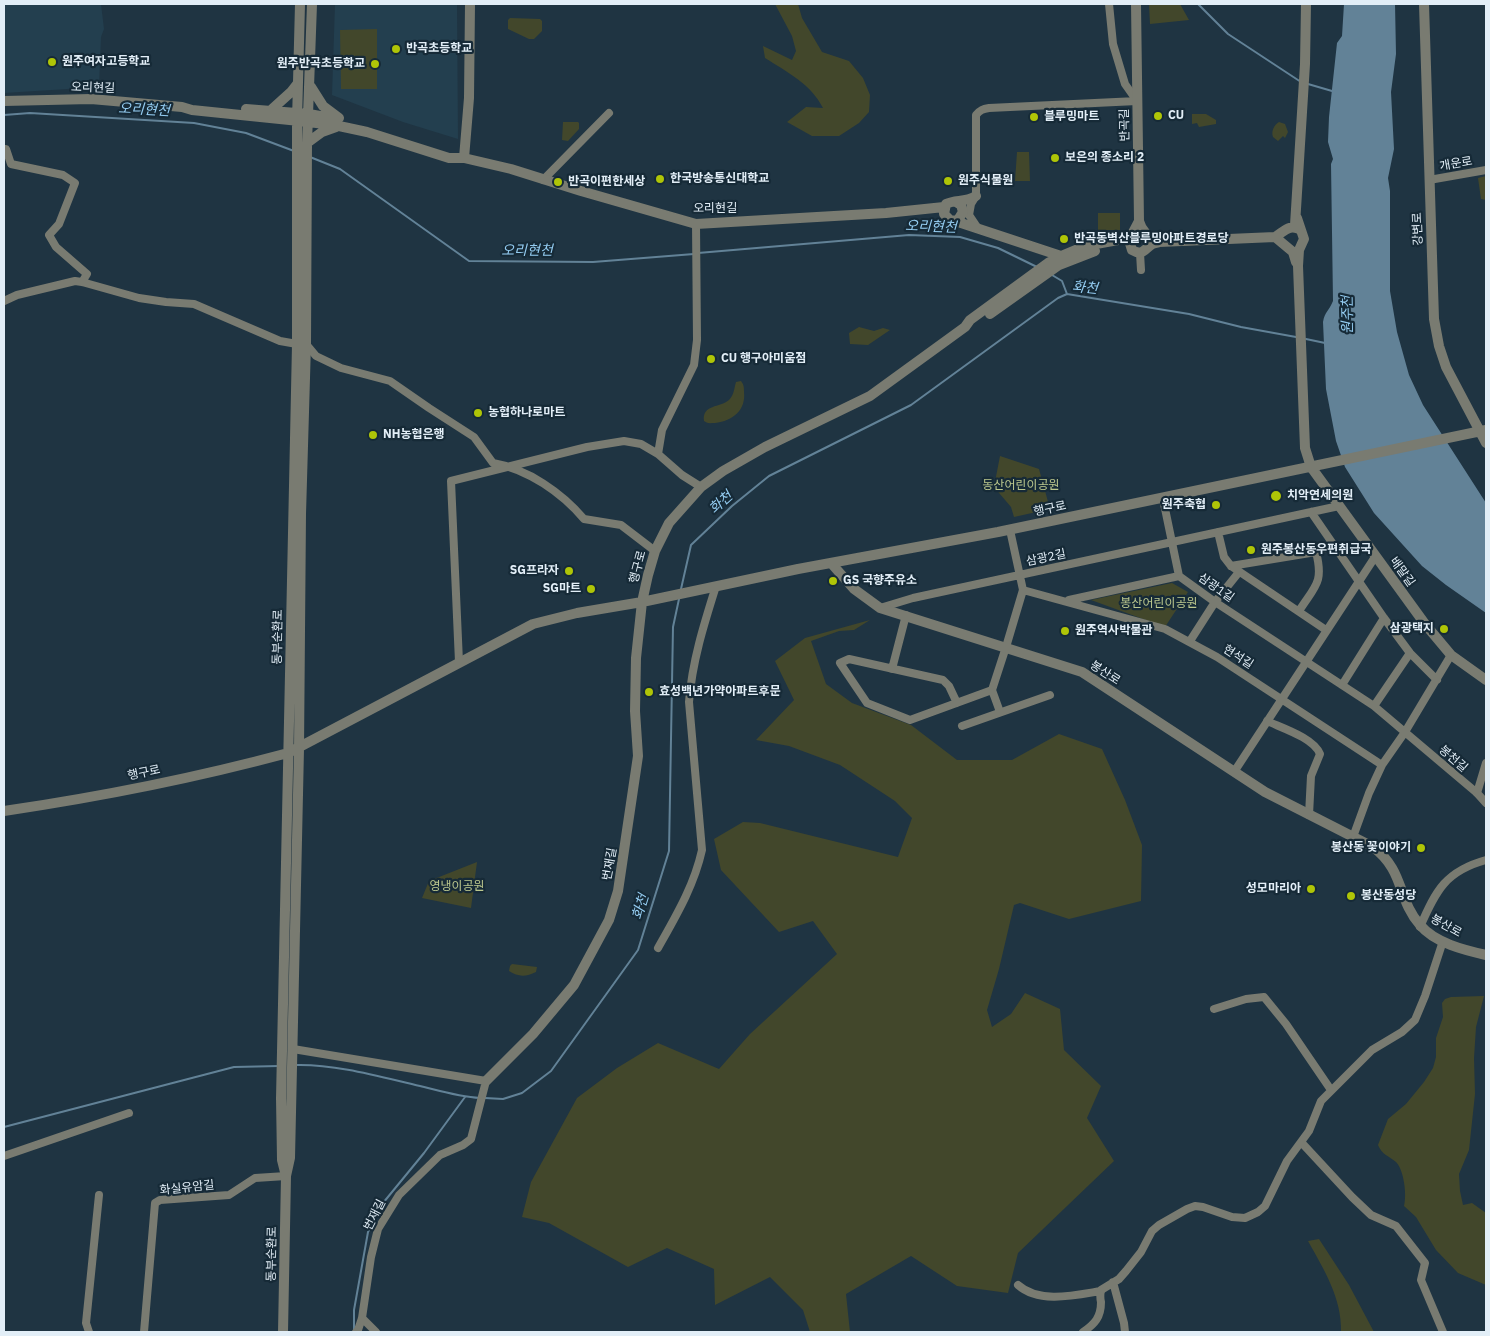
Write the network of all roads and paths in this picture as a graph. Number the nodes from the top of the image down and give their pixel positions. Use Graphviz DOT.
graph roads {
  1 [pos="300,4"];
  2 [pos="312,4"];
  3 [pos="470,4"];
  4 [pos="1108,4"];
  5 [pos="1136,4"];
  6 [pos="1306,4"];
  7 [pos="1424,4"];
  8 [pos="298,83"];
  9 [pos="310,83"];
  10 [pos="4,101"];
  11 [pos="1137,101"];
  12 [pos="609,112"];
  13 [pos="271,115"];
  14 [pos="297,117"];
  15 [pos="309,118"];
  16 [pos="340,123"];
  17 [pos="302,143"];
  18 [pos="4,149"];
  19 [pos="464,158"];
  20 [pos="1486,170"];
  21 [pos="543,180"];
  22 [pos="1429,180"];
  23 [pos="976,196"];
  24 [pos="956,202"];
  25 [pos="944,207"];
  26 [pos="886,213"];
  27 [pos="966,214"];
  28 [pos="951,220"];
  29 [pos="1139,220"];
  30 [pos="1297,225"];
  31 [pos="977,227"];
  32 [pos="696,228"];
  33 [pos="1279,235"];
  34 [pos="1130,240"];
  35 [pos="1151,240"];
  36 [pos="1303,242"];
  37 [pos="1286,246"];
  38 [pos="1140,253"];
  39 [pos="1062,258"];
  40 [pos="1298,266"];
  41 [pos="1141,270"];
  42 [pos="82,282"];
  43 [pos="4,301"];
  44 [pos="302,344"];
  45 [pos="1483,431"];
  46 [pos="1486,443"];
  47 [pos="658,454"];
  48 [pos="507,466"];
  49 [pos="1311,467"];
  50 [pos="701,487"];
  51 [pos="1163,499"];
  52 [pos="1339,506"];
  53 [pos="1311,512"];
  54 [pos="1010,530"];
  55 [pos="1218,532"];
  56 [pos="1171,542"];
  57 [pos="1334,545"];
  58 [pos="655,551"];
  59 [pos="1316,552"];
  60 [pos="1375,557"];
  61 [pos="831,563"];
  62 [pos="1230,566"];
  63 [pos="1239,572"];
  64 [pos="1020,575"];
  65 [pos="1179,576"];
  66 [pos="1359,581"];
  67 [pos="716,586"];
  68 [pos="1023,590"];
  69 [pos="1067,601"];
  70 [pos="642,602"];
  71 [pos="1215,602"];
  72 [pos="880,608"];
  73 [pos="1299,611"];
  74 [pos="906,615"];
  75 [pos="1384,618"];
  76 [pos="1326,630"];
  77 [pos="1190,641"];
  78 [pos="1006,647"];
  79 [pos="1410,653"];
  80 [pos="1451,655"];
  81 [pos="1306,661"];
  82 [pos="459,662"];
  83 [pos="892,669"];
  84 [pos="1437,680"];
  85 [pos="1486,680"];
  86 [pos="1342,685"];
  87 [pos="992,690"];
  88 [pos="1050,695"];
  89 [pos="1282,698"];
  90 [pos="957,703"];
  91 [pos="1374,706"];
  92 [pos="1000,712"];
  93 [pos="1266,721"];
  94 [pos="962,726"];
  95 [pos="1405,732"];
  96 [pos="299,749"];
  97 [pos="288,753"];
  98 [pos="1486,764"];
  99 [pos="1382,765"];
  100 [pos="1234,772"];
  101 [pos="1476,793"];
  102 [pos="1486,804"];
  103 [pos="4,811"];
  104 [pos="1309,815"];
  105 [pos="1353,836"];
  106 [pos="1486,860"];
  107 [pos="1420,926"];
  108 [pos="1443,941"];
  109 [pos="658,948"];
  110 [pos="1486,955"];
  111 [pos="1214,1009"];
  112 [pos="288,1053"];
  113 [pos="485,1084"];
  114 [pos="1332,1090"];
  115 [pos="129,1114"];
  116 [pos="1301,1142"];
  117 [pos="4,1156"];
  118 [pos="286,1176"];
  119 [pos="98,1196"];
  120 [pos="1113,1282"];
  121 [pos="1018,1285"];
  122 [pos="1101,1291"];
  123 [pos="362,1318"];
  124 [pos="357,1331"];
  125 [pos="90,1332"];
  126 [pos="144,1332"];
  127 [pos="282,1332"];
  128 [pos="376,1332"];
  129 [pos="1083,1332"];
  130 [pos="1125,1332"];
  131 [pos="1443,1332"];
  1 -- 8 [label="street"];
  2 -- 9 [label="street"];
  3 -- 19 [label="street"];
  4 -- 11 [label="street, 반곡길"];
  5 -- 11 [label="street"];
  6 -- 30 [label="street"];
  7 -- 22 [label="street, 강변로"];
  8 -- 13 [label="street"];
  8 -- 14 [label="street"];
  9 -- 15 [label="street"];
  9 -- 16 [label="street"];
  10 -- 13 [label="street, 오리현길"];
  11 -- 23 [label="street"];
  11 -- 29 [label="street, 반곡길"];
  12 -- 21 [label="street"];
  13 -- 14 [label="street, 오리현길"];
  13 -- 17 [label="street"];
  14 -- 15 [label="street, 오리현길"];
  14 -- 17 [label="street"];
  15 -- 16 [label="street, 오리현길"];
  15 -- 17 [label="street"];
  16 -- 17 [label="street"];
  16 -- 19 [label="street, 오리현길"];
  17 -- 44 [label="street, 동부순환로"];
  18 -- 42 [label="street"];
  19 -- 21 [label="street, 오리현길"];
  20 -- 22 [label="street, 개운로"];
  21 -- 32 [label="street, 오리현길"];
  22 -- 45 [label="street, 강변로"];
  23 -- 24 [label="street"];
  23 -- 27 [label="street"];
  24 -- 25 [label="street"];
  24 -- 27 [label="street"];
  25 -- 26 [label="street, 오리현길"];
  25 -- 28 [label="street"];
  26 -- 28 [label="street"];
  26 -- 32 [label="street, 오리현길"];
  27 -- 28 [label="street"];
  27 -- 31 [label="street"];
  28 -- 31 [label="street"];
  29 -- 34 [label="street"];
  29 -- 35 [label="street"];
  30 -- 33 [label="street"];
  30 -- 36 [label="street"];
  31 -- 39 [label="street"];
  32 -- 47 [label="street"];
  33 -- 35 [label="street"];
  33 -- 37 [label="street"];
  34 -- 35 [label="street"];
  34 -- 38 [label="street"];
  34 -- 39 [label="street"];
  35 -- 38 [label="street"];
  36 -- 37 [label="street"];
  36 -- 40 [label="street"];
  37 -- 40 [label="street"];
  38 -- 41 [label="street"];
  39 -- 50 [label="street, 행구로"];
  40 -- 49 [label="street"];
  42 -- 43 [label="street"];
  42 -- 44 [label="street"];
  44 -- 48 [label="street"];
  44 -- 96 [label="street, 동부순환로"];
  44 -- 97 [label="street, 동부순환로"];
  45 -- 46 [label="street, 강변로"];
  45 -- 49 [label="street, 행구로"];
  47 -- 48 [label="street"];
  47 -- 50 [label="street"];
  48 -- 58 [label="street"];
  48 -- 82 [label="street"];
  49 -- 51 [label="street, 행구로"];
  49 -- 52 [label="street, 배말길"];
  50 -- 58 [label="street, 행구로"];
  51 -- 54 [label="street, 행구로"];
  51 -- 56 [label="street, 삼광1길"];
  52 -- 53 [label="street, 삼광2길"];
  52 -- 60 [label="street, 배말길"];
  53 -- 55 [label="street, 삼광2길"];
  53 -- 57 [label="street"];
  54 -- 61 [label="street, 행구로"];
  54 -- 64 [label="street"];
  55 -- 56 [label="street, 삼광2길"];
  55 -- 62 [label="street"];
  56 -- 64 [label="street, 삼광2길"];
  56 -- 65 [label="street, 삼광1길"];
  57 -- 59 [label="street"];
  57 -- 66 [label="street"];
  58 -- 70 [label="street, 행구로"];
  59 -- 62 [label="street"];
  59 -- 73 [label="street"];
  60 -- 66 [label="street"];
  60 -- 80 [label="street, 배말길"];
  61 -- 67 [label="street, 행구로"];
  61 -- 72 [label="street, 봉산로"];
  62 -- 63 [label="street"];
  63 -- 71 [label="street"];
  63 -- 73 [label="street"];
  64 -- 68 [label="street"];
  64 -- 72 [label="street, 삼광2길"];
  65 -- 69 [label="street, 현석길"];
  65 -- 71 [label="street, 삼광1길"];
  66 -- 75 [label="street"];
  66 -- 76 [label="street"];
  67 -- 70 [label="street, 행구로"];
  67 -- 109 [label="street"];
  68 -- 69 [label="street, 현석길"];
  68 -- 78 [label="street"];
  69 -- 77 [label="street, 현석길"];
  70 -- 82 [label="street, 행구로"];
  70 -- 113 [label="street, 번재길"];
  71 -- 77 [label="street"];
  71 -- 81 [label="street, 삼광1길"];
  72 -- 74 [label="street, 봉산로"];
  73 -- 76 [label="street"];
  74 -- 78 [label="street, 봉산로"];
  74 -- 83 [label="street"];
  75 -- 79 [label="street"];
  75 -- 86 [label="street"];
  76 -- 81 [label="street"];
  77 -- 89 [label="street, 현석길"];
  78 -- 87 [label="street"];
  78 -- 100 [label="street, 봉산로"];
  79 -- 84 [label="street"];
  79 -- 91 [label="street"];
  80 -- 84 [label="street"];
  80 -- 85 [label="street, 배말길"];
  81 -- 86 [label="street, 삼광1길"];
  81 -- 89 [label="street"];
  82 -- 96 [label="street, 행구로"];
  83 -- 90 [label="street"];
  83 -- 90 [label="street"];
  84 -- 95 [label="street"];
  86 -- 91 [label="street, 삼광1길"];
  87 -- 90 [label="street"];
  87 -- 92 [label="street"];
  88 -- 92 [label="street"];
  89 -- 93 [label="street"];
  89 -- 99 [label="street, 현석길"];
  91 -- 95 [label="street, 삼광1길"];
  92 -- 94 [label="street"];
  93 -- 100 [label="street"];
  93 -- 104 [label="street"];
  95 -- 99 [label="street"];
  95 -- 101 [label="street, 봉천길"];
  96 -- 97 [label="street, 행구로"];
  96 -- 112 [label="street, 동부순환로"];
  97 -- 103 [label="street, 행구로"];
  97 -- 112 [label="street, 동부순환로"];
  98 -- 101 [label="street"];
  99 -- 105 [label="street"];
  100 -- 104 [label="street, 봉산로"];
  101 -- 102 [label="street, 봉천길"];
  104 -- 105 [label="street, 봉산로"];
  105 -- 107 [label="street, 봉산로"];
  106 -- 107 [label="street"];
  107 -- 108 [label="street, 봉산로"];
  108 -- 110 [label="street, 봉산로"];
  108 -- 114 [label="street"];
  111 -- 114 [label="street"];
  112 -- 113 [label="street"];
  112 -- 118 [label="street, 동부순환로"];
  113 -- 123 [label="street, 번재길"];
  114 -- 116 [label="street"];
  115 -- 117 [label="street"];
  116 -- 120 [label="street"];
  116 -- 131 [label="street"];
  118 -- 126 [label="street, 화실유암길"];
  118 -- 127 [label="street, 동부순환로"];
  119 -- 125 [label="street"];
  120 -- 122 [label="street"];
  120 -- 130 [label="street"];
  121 -- 122 [label="street"];
  122 -- 129 [label="street"];
  123 -- 124 [label="street, 번재길"];
  123 -- 128 [label="street"];
}
